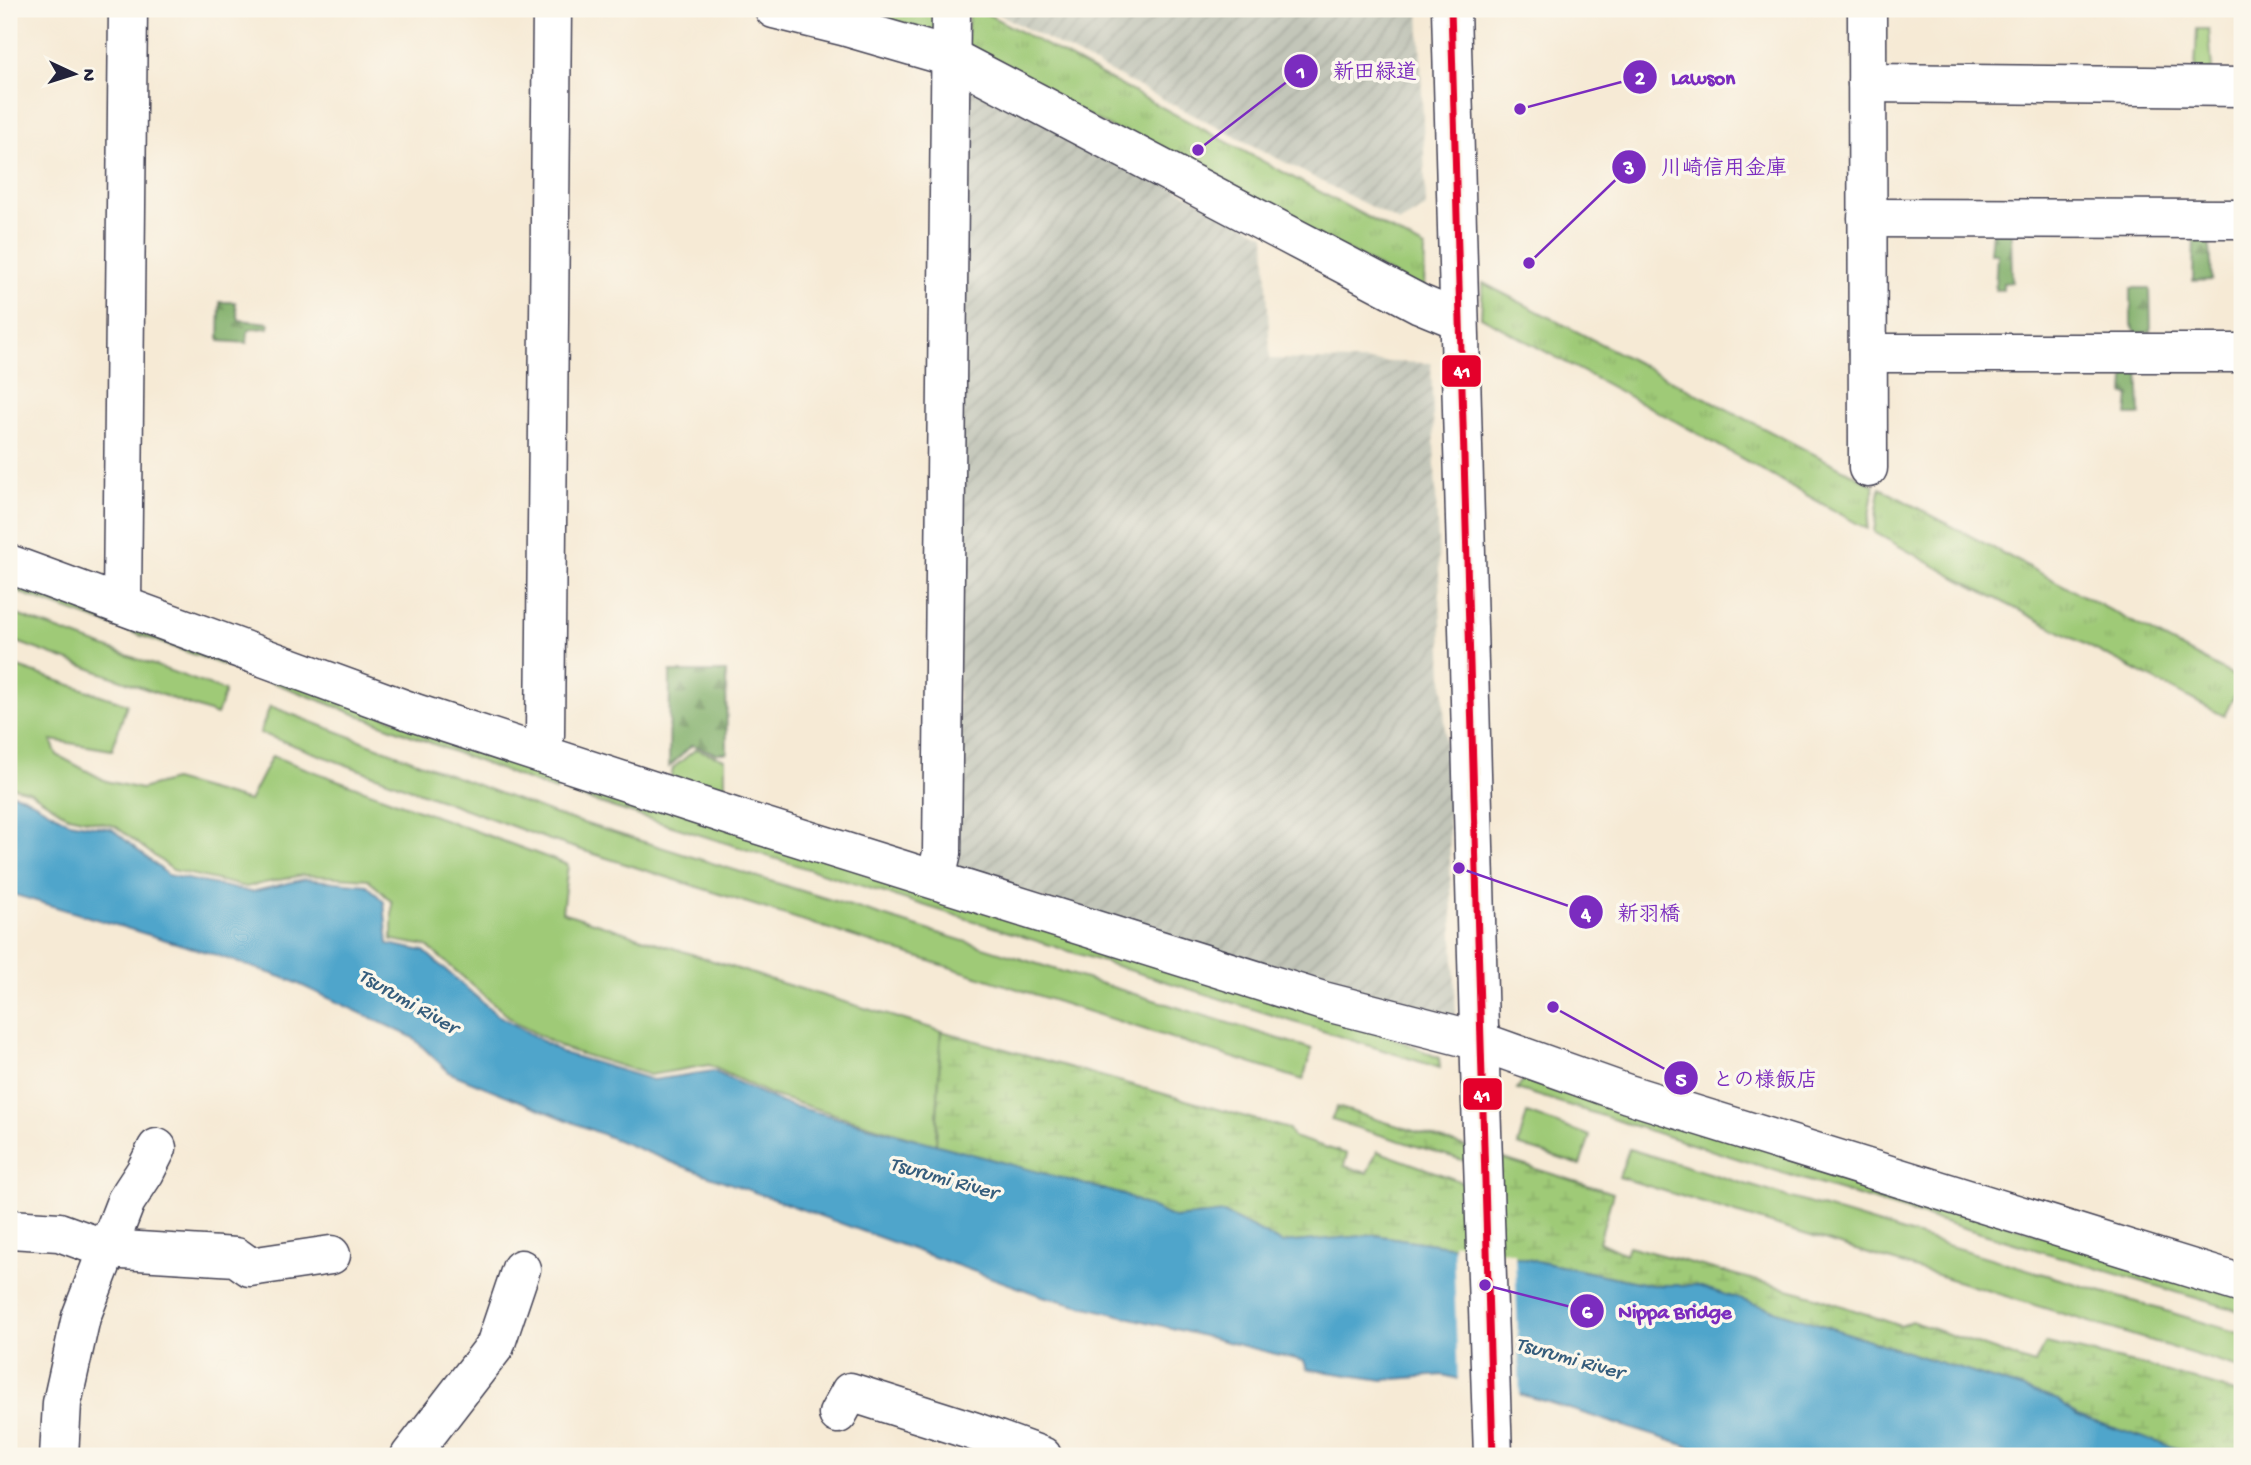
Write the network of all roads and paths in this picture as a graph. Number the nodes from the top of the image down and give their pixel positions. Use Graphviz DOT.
graph roads {
  1 [pos="128,9"];
  2 [pos="552,9"];
  3 [pos="774,9"];
  4 [pos="951,9"];
  5 [pos="1451,9"];
  6 [pos="1867,9"];
  7 [pos="950,57"];
  8 [pos="1867,83"];
  9 [pos="2242,87"];
  10 [pos="1867,218"];
  11 [pos="2242,219"];
  12 [pos="1459,320"];
  13 [pos="1868,353"];
  14 [pos="2242,353"];
  15 [pos="1868,468"];
  16 [pos="9,564"];
  17 [pos="122,604"];
  18 [pos="540,753"];
  19 [pos="936,880"];
  20 [pos="1479,1041"];
  21 [pos="157,1148"];
  22 [pos="10,1229"];
  23 [pos="106,1249"];
  24 [pos="331,1255"];
  25 [pos="521,1269"];
  26 [pos="2242,1284"];
  27 [pos="838,1414"];
  28 [pos="966,1443"];
  29 [pos="59,1456"];
  30 [pos="410,1456"];
  31 [pos="1042,1456"];
  32 [pos="1493,1456"];
  1 -- 17 [label="street"];
  2 -- 18 [label="street"];
  3 -- 7 [label="street"];
  4 -- 7 [label="street"];
  5 -- 12 [label="street"];
  6 -- 8 [label="street"];
  7 -- 12 [label="street"];
  7 -- 19 [label="street"];
  8 -- 9 [label="street"];
  8 -- 10 [label="street"];
  10 -- 11 [label="street"];
  10 -- 13 [label="street"];
  12 -- 20 [label="street"];
  13 -- 14 [label="street"];
  13 -- 15 [label="street"];
  16 -- 17 [label="street"];
  17 -- 18 [label="street"];
  18 -- 19 [label="street"];
  19 -- 20 [label="street"];
  20 -- 26 [label="street"];
  20 -- 32 [label="street"];
  21 -- 23 [label="street"];
  22 -- 23 [label="street"];
  23 -- 24 [label="street"];
  23 -- 29 [label="street"];
  25 -- 30 [label="street"];
  27 -- 28 [label="street"];
  28 -- 31 [label="street"];
}
